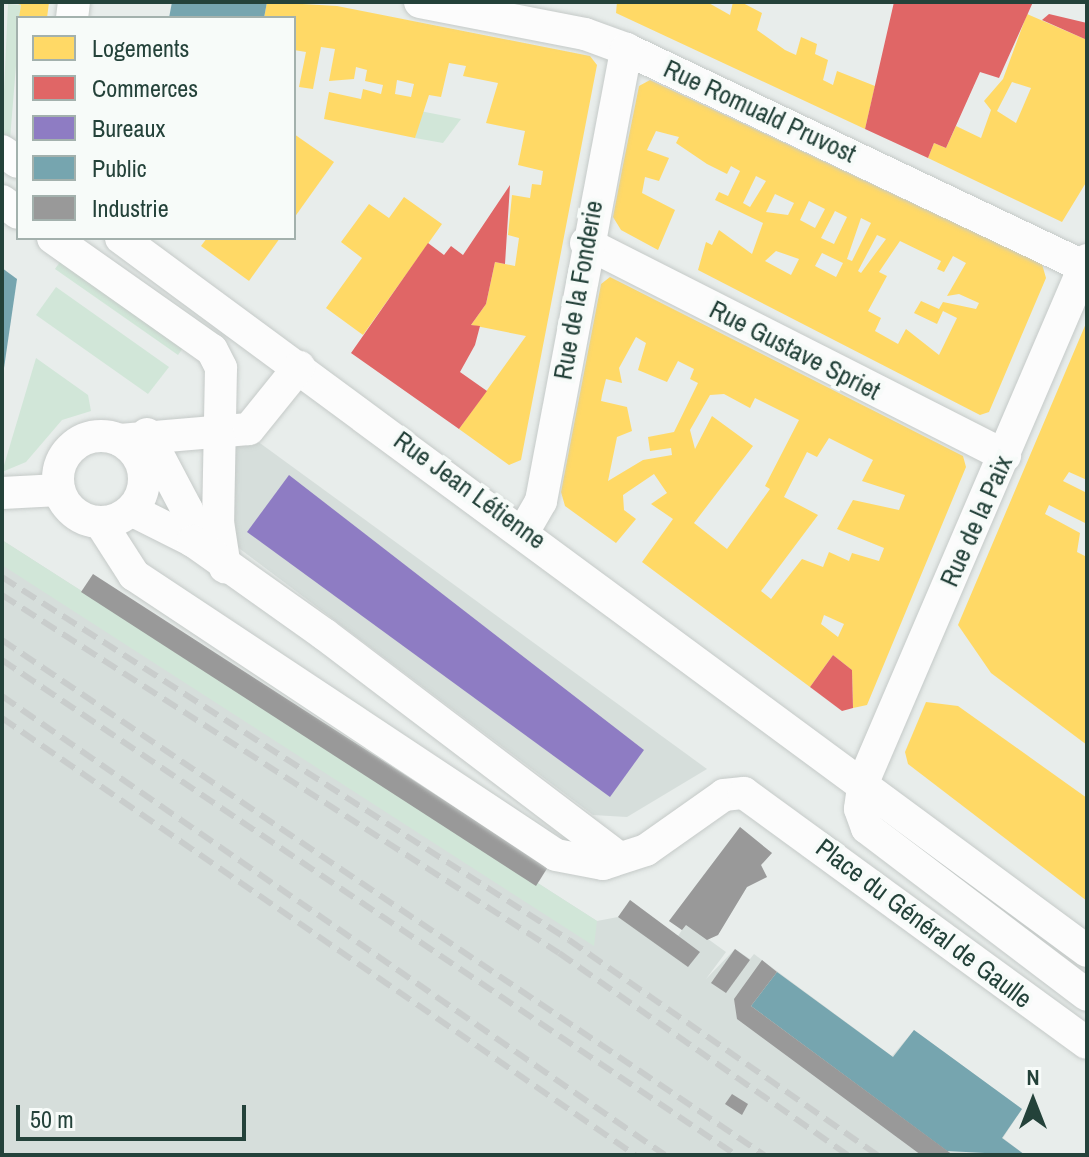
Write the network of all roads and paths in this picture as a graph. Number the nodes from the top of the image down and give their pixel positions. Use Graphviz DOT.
graph roads {
  1 [pos="420,2"];
  2 [pos="626,49"];
  3 [pos="56,240"];
  4 [pos="124,240"];
  5 [pos="586,243"];
  6 [pos="1086,265"];
  7 [pos="299,367"];
  8 [pos="220,432"];
  9 [pos="134,437"];
  10 [pos="1005,456"];
  11 [pos="59,490"];
  12 [pos="2,493"];
  13 [pos="133,511"];
  14 [pos="100,522"];
  15 [pos="525,529"];
  16 [pos="193,541"];
  17 [pos="225,567"];
  18 [pos="864,780"];
  19 [pos="617,856"];
  20 [pos="1087,951"];
  21 [pos="1087,995"];
  22 [pos="1087,1043"];
  1 -- 2 [label="street, Rue Romuald Pruvost"];
  2 -- 5 [label="street, Rue de la Fonderie"];
  2 -- 6 [label="street, Rue Romuald Pruvost"];
  3 -- 8 [label="street"];
  4 -- 7 [label="street, Rue Jean Létienne"];
  5 -- 10 [label="street, Rue Gustave Spriet"];
  5 -- 15 [label="street, Rue de la Fonderie"];
  6 -- 10 [label="street, Rue de la Paix"];
  7 -- 8 [label="street"];
  7 -- 15 [label="street, Rue Jean Létienne"];
  8 -- 9 [label="street"];
  8 -- 17 [label="street"];
  9 -- 11 [label="street"];
  9 -- 13 [label="street"];
  9 -- 16 [label="street"];
  10 -- 18 [label="street, Rue de la Paix"];
  11 -- 12 [label="street"];
  11 -- 14 [label="street"];
  13 -- 14 [label="street"];
  13 -- 16 [label="street"];
  14 -- 19 [label="street"];
  15 -- 18 [label="street, Rue Jean Létienne"];
  16 -- 17 [label="street"];
  17 -- 19 [label="street"];
  18 -- 20 [label="street"];
  18 -- 21 [label="street"];
  19 -- 22 [label="street, Place du Général de Gaulle"];
}
